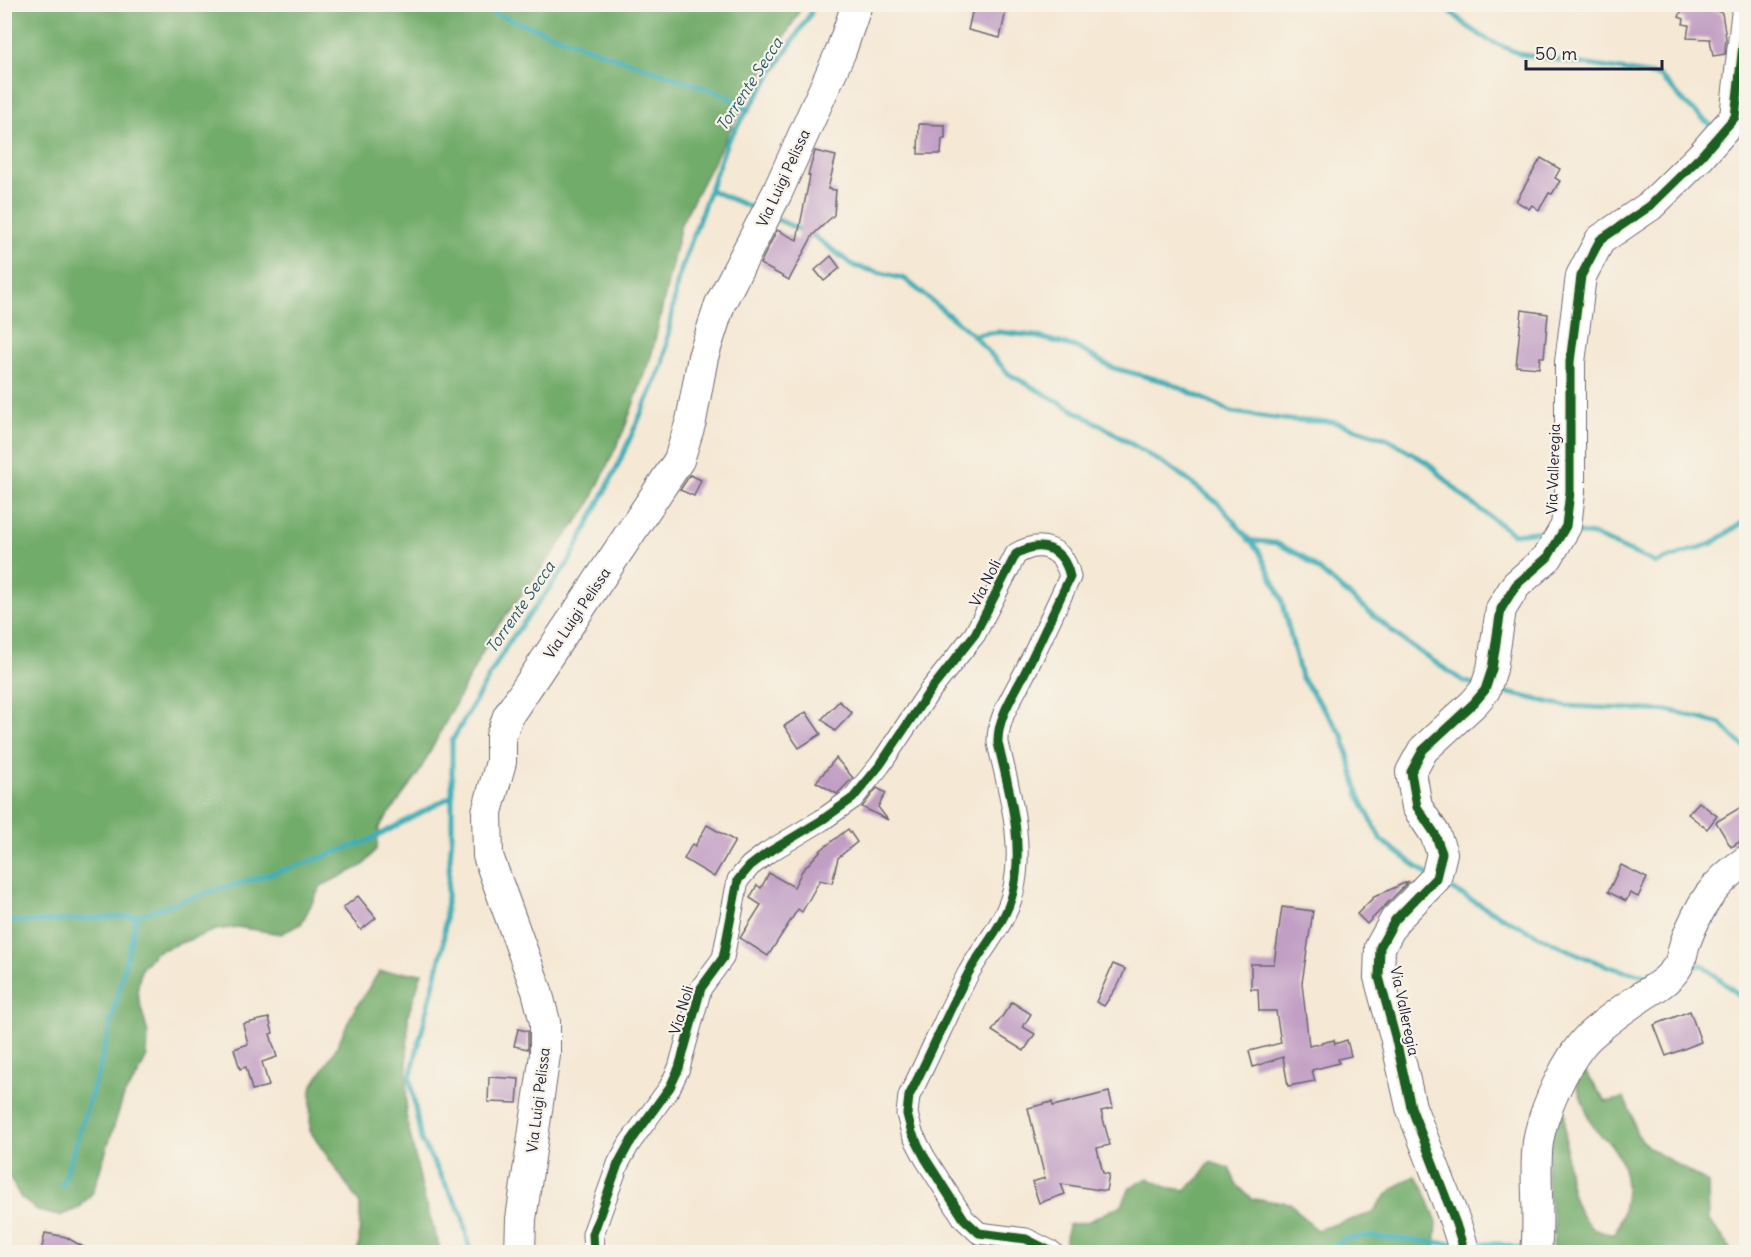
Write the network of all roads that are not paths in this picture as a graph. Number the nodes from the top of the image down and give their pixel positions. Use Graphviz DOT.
graph roads {
  1 [pos="857,4"];
  2 [pos="1746,17"];
  3 [pos="1746,861"];
  4 [pos="520,1252"];
  5 [pos="594,1252"];
  6 [pos="1052,1252"];
  7 [pos="1461,1252"];
  8 [pos="1536,1252"];
  1 -- 4 [label="street, Via Luigi Pelissa"];
  2 -- 7 [label="street, Via Valleregia"];
  3 -- 8 [label="street"];
  5 -- 6 [label="street, Via Noli"];
}
